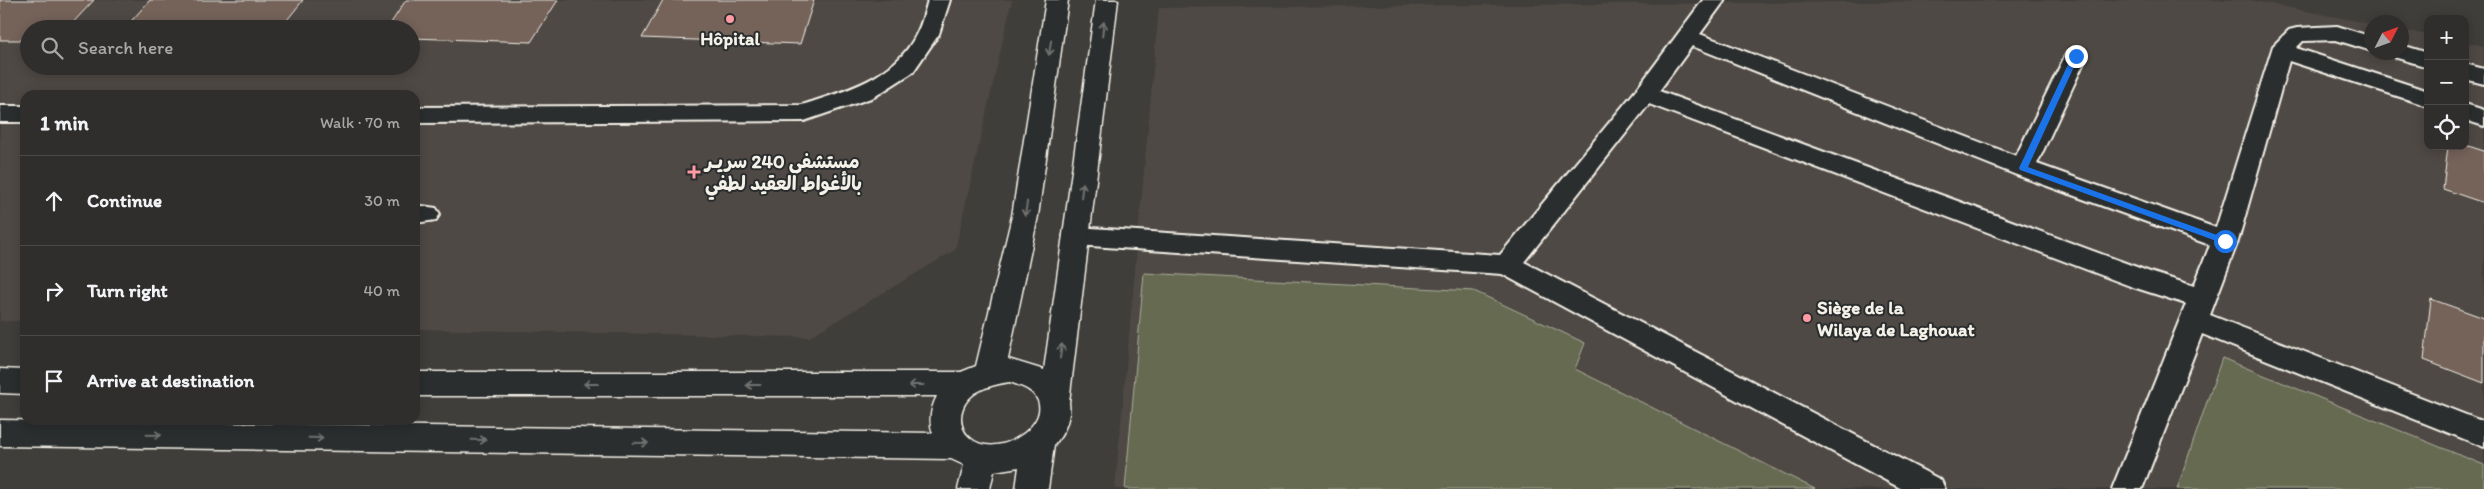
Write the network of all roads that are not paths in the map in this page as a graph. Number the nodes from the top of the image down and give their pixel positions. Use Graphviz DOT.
graph roads {
  1 [pos="939,0"];
  2 [pos="1057,0"];
  3 [pos="1107,0"];
  4 [pos="1714,0"];
  5 [pos="1688,37"];
  6 [pos="2364,41"];
  7 [pos="2280,51"];
  8 [pos="2409,54"];
  9 [pos="2076,56"];
  10 [pos="2424,59"];
  11 [pos="2469,72"];
  12 [pos="2484,77"];
  13 [pos="1646,94"];
  14 [pos="2424,98"];
  15 [pos="2469,113"];
  16 [pos="0,114"];
  17 [pos="20,114"];
  18 [pos="420,115"];
  19 [pos="2484,118"];
  20 [pos="2023,168"];
  21 [pos="1076,236"];
  22 [pos="2225,241"];
  23 [pos="1507,265"];
  24 [pos="2198,310"];
  25 [pos="977,378"];
  26 [pos="0,382"];
  27 [pos="20,382"];
  28 [pos="420,384"];
  29 [pos="1055,399"];
  30 [pos="0,433"];
  31 [pos="2484,435"];
  32 [pos="1038,443"];
  33 [pos="969,452"];
  34 [pos="974,489"];
  35 [pos="1032,489"];
  36 [pos="1930,489"];
  37 [pos="2127,489"];
  1 -- 18 [label="lane"];
  2 -- 25 [label="street, one-way"];
  21 -- 3 [label="street, one-way"];
  4 -- 5 [label="lane"];
  5 -- 13 [label="lane"];
  5 -- 20 [label="lane"];
  6 -- 7 [label="lane"];
  7 -- 14 [label="lane"];
  7 -- 22 [label="lane"];
  8 -- 10 [label="lane"];
  9 -- 20 [label="lane"];
  11 -- 12 [label="lane"];
  13 -- 23 [label="lane"];
  13 -- 24 [label="lane"];
  15 -- 19 [label="lane"];
  16 -- 17 [label="lane"];
  20 -- 22 [label="lane"];
  21 -- 23 [label="lane"];
  29 -- 21 [label="street, one-way"];
  22 -- 24 [label="lane"];
  23 -- 36 [label="lane"];
  24 -- 31 [label="lane"];
  24 -- 37 [label="lane"];
  25 -- 28 [label="street, one-way"];
  25 -- 29 [label="street"];
  25 -- 33 [label="street"];
  26 -- 27 [label="street"];
  29 -- 32 [label="street"];
  30 -- 33 [label="street, one-way"];
  32 -- 33 [label="street"];
  32 -- 35 [label="street"];
  33 -- 34 [label="street"];
}
